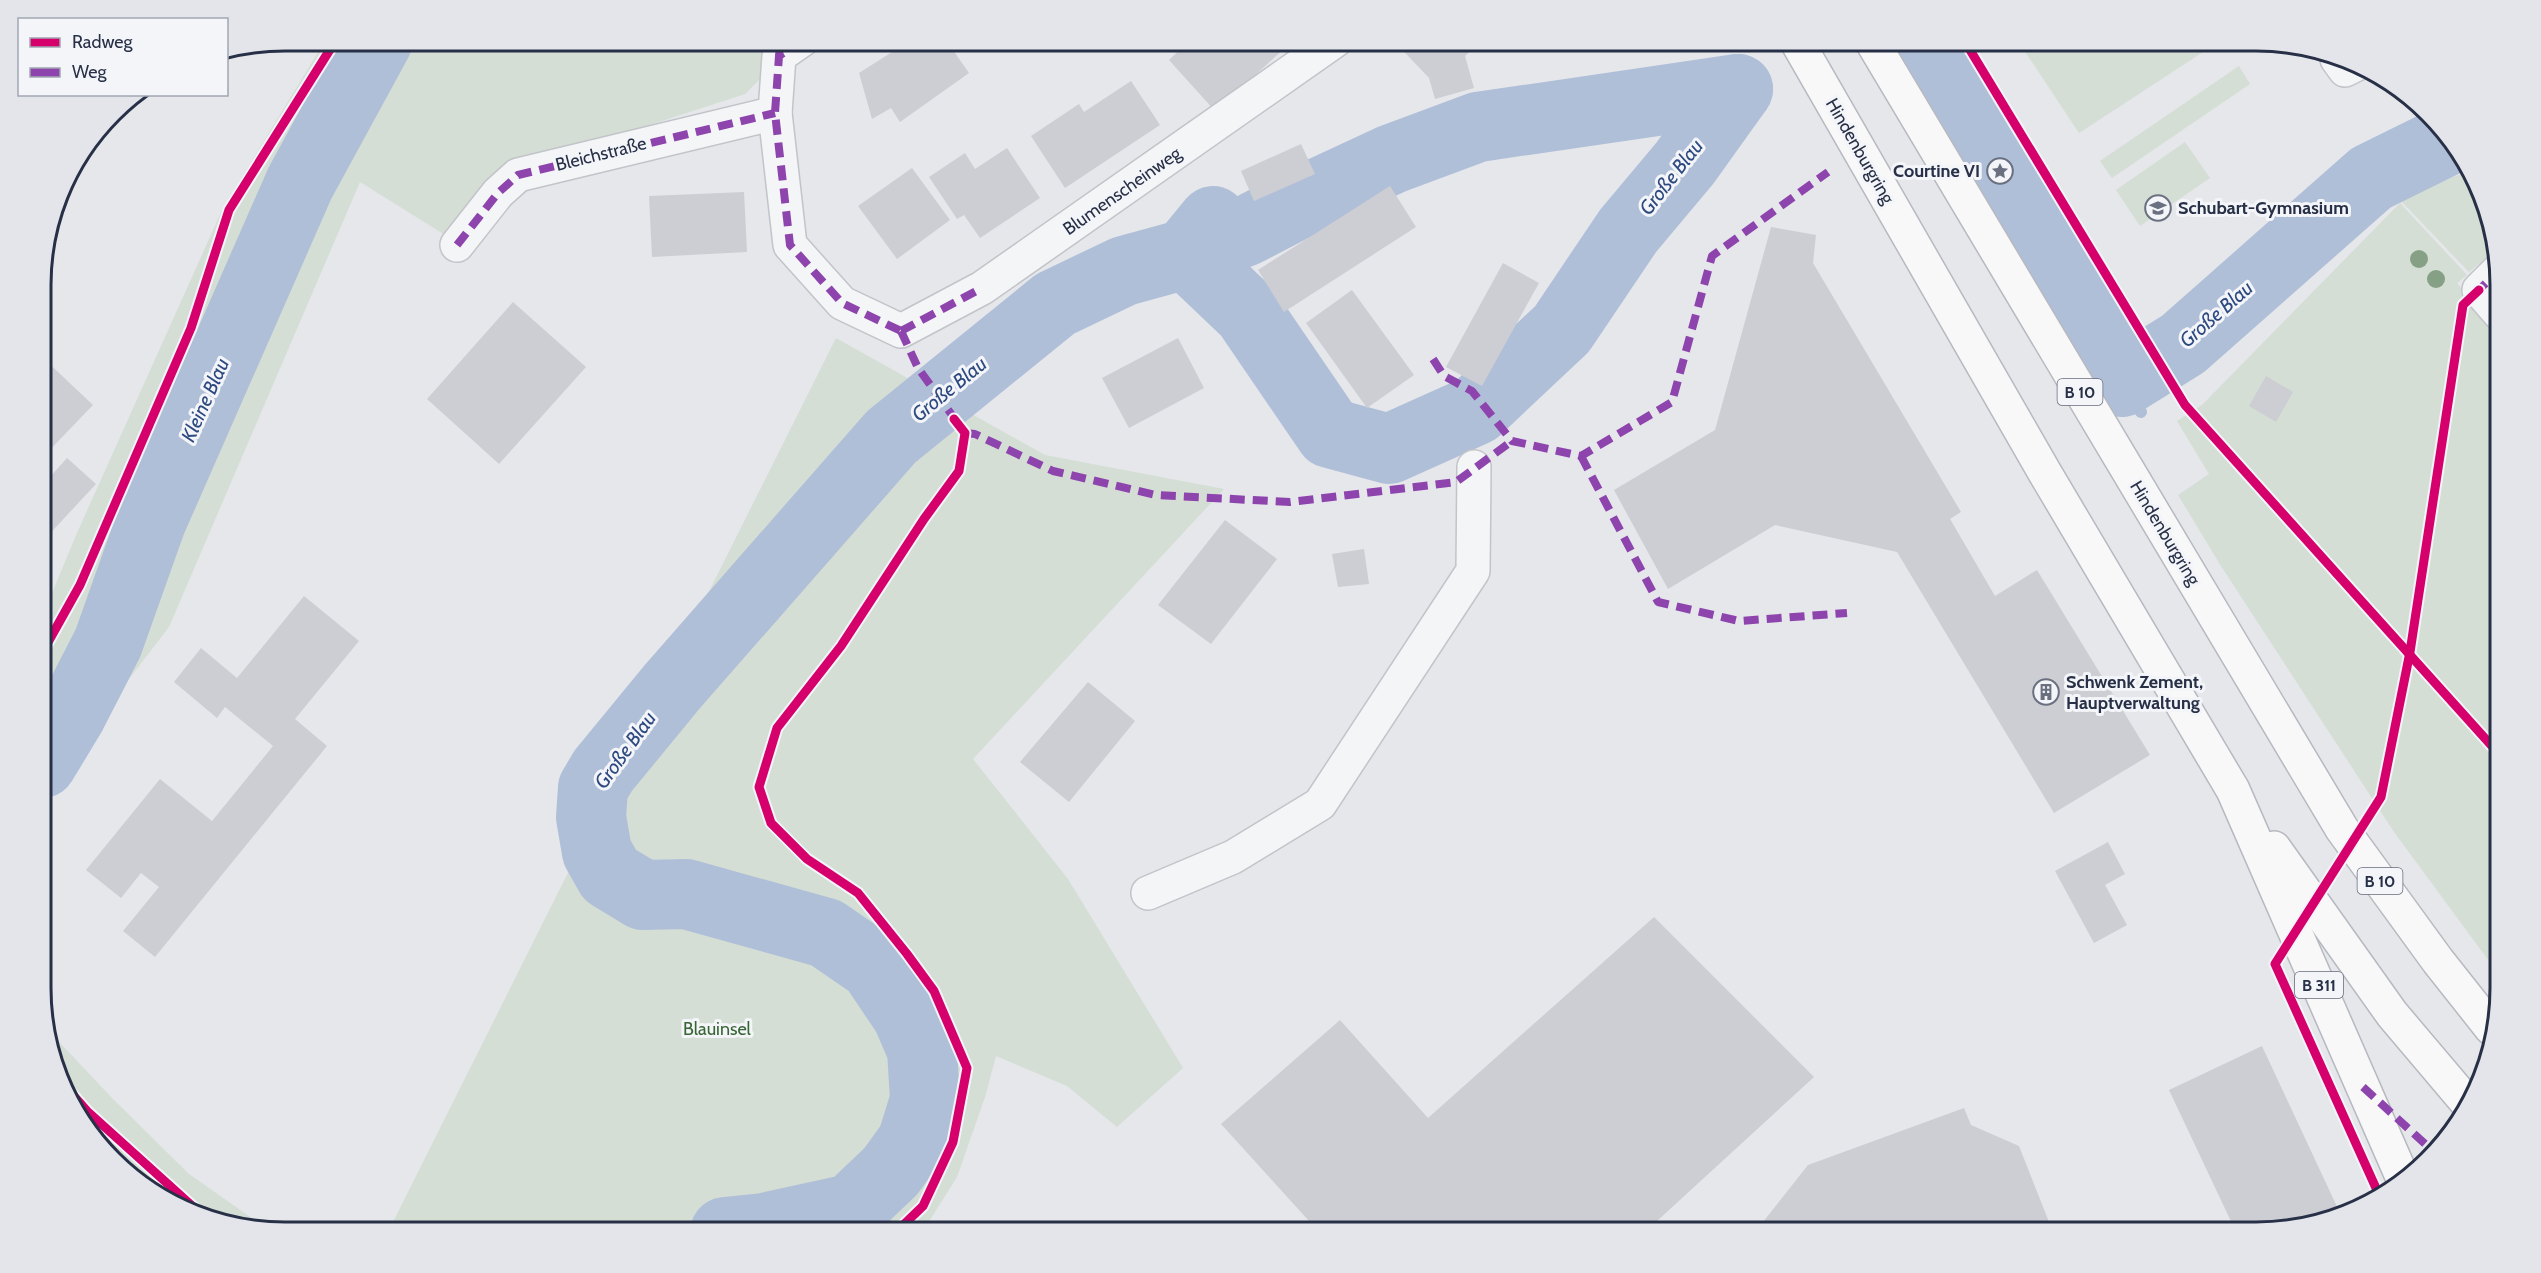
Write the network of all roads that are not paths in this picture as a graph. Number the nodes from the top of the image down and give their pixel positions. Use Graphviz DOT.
graph roads {
  1 [pos="786,51"];
  2 [pos="1320,51"];
  3 [pos="1802,51"];
  4 [pos="1878,51"];
  5 [pos="775,113"];
  6 [pos="457,245"];
  7 [pos="1474,467"];
  8 [pos="2233,790"];
  9 [pos="1148,893"];
  10 [pos="2488,1021"];
  11 [pos="2462,1098"];
  12 [pos="2400,1172"];
  1 -- 5 [label="street"];
  2 -- 5 [label="street, Blumenscheinweg"];
  3 -- 8 [label="highway, Hindenburgring"];
  4 -- 10 [label="highway, Hindenburgring / B 10"];
  5 -- 6 [label="street, Bleichstraße"];
  7 -- 9 [label="street"];
  8 -- 11 [label="highway"];
  8 -- 12 [label="highway, B 311"];
}
